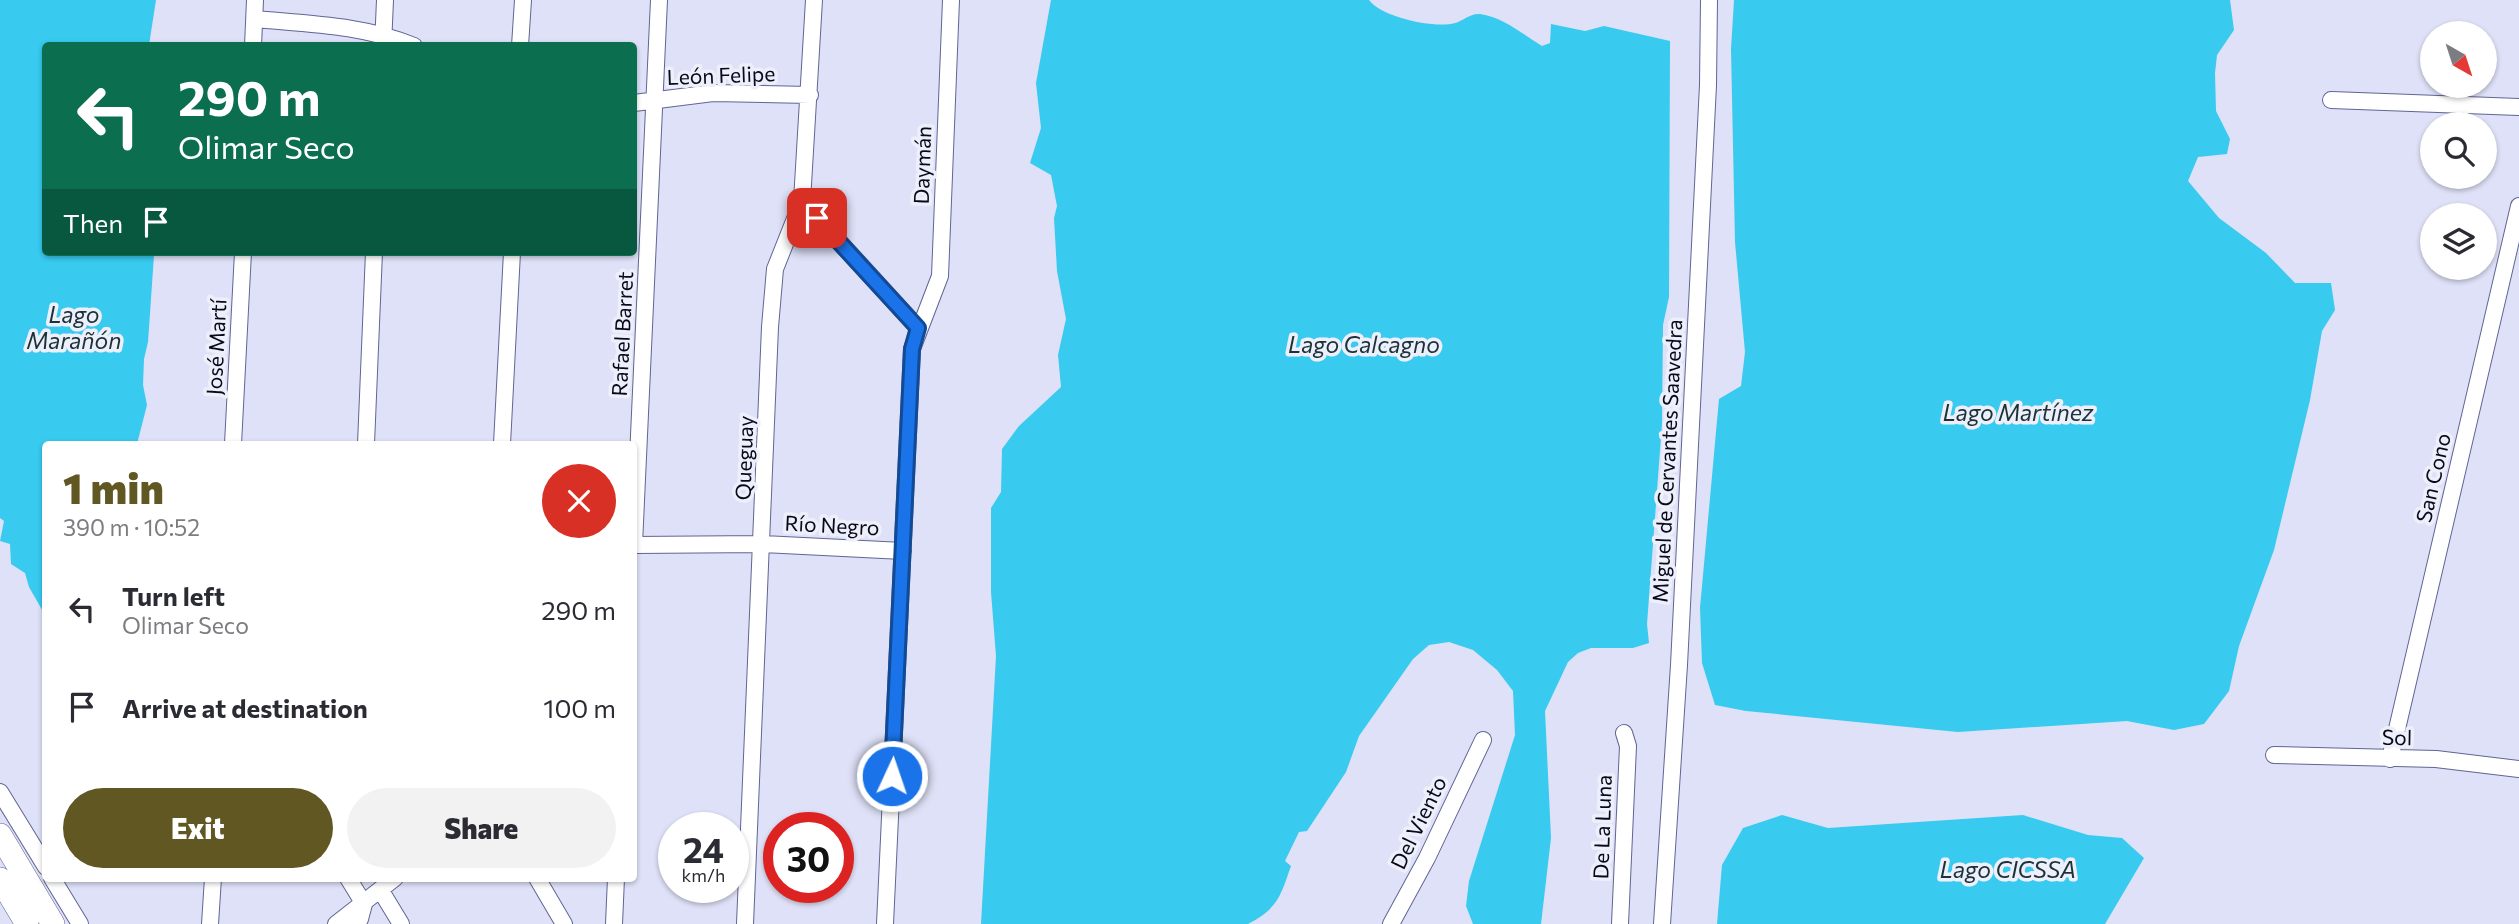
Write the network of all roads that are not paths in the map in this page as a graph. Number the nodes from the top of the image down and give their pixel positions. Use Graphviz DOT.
graph roads {
  1 [pos="255,0"];
  2 [pos="386,0"];
  3 [pos="523,0"];
  4 [pos="659,0"];
  5 [pos="814,0"];
  6 [pos="951,0"];
  7 [pos="1709,0"];
  8 [pos="255,19"];
  9 [pos="383,39"];
  10 [pos="253,42"];
  11 [pos="520,42"];
  12 [pos="810,95"];
  13 [pos="655,100"];
  14 [pos="2331,100"];
  15 [pos="637,103"];
  16 [pos="2519,107"];
  17 [pos="802,201"];
  18 [pos="2519,206"];
  19 [pos="243,256"];
  20 [pos="374,256"];
  21 [pos="512,256"];
  22 [pos="918,328"];
  23 [pos="233,441"];
  24 [pos="366,441"];
  25 [pos="502,441"];
  26 [pos="637,481"];
  27 [pos="637,544"];
  28 [pos="763,544"];
  29 [pos="903,551"];
  30 [pos="1624,733"];
  31 [pos="1483,740"];
  32 [pos="2274,755"];
  33 [pos="2390,759"];
  34 [pos="2519,769"];
  35 [pos="0,792"];
  36 [pos="0,835"];
  37 [pos="42,860"];
  38 [pos="0,879"];
  39 [pos="54,882"];
  40 [pos="213,882"];
  41 [pos="351,882"];
  42 [pos="391,882"];
  43 [pos="539,882"];
  44 [pos="616,882"];
  45 [pos="381,891"];
  46 [pos="365,904"];
  47 [pos="27,924"];
  48 [pos="53,924"];
  49 [pos="80,924"];
  50 [pos="210,924"];
  51 [pos="336,924"];
  52 [pos="354,924"];
  53 [pos="401,924"];
  54 [pos="564,924"];
  55 [pos="614,924"];
  56 [pos="745,924"];
  57 [pos="885,924"];
  58 [pos="1391,924"];
  59 [pos="1620,924"];
  60 [pos="1662,924"];
  1 -- 8 [label="street"];
  2 -- 9 [label="street"];
  3 -- 11 [label="street"];
  4 -- 13 [label="street, Rafael Barret"];
  5 -- 12 [label="street, Queguay"];
  6 -- 22 [label="street, Daymán"];
  7 -- 60 [label="street, Miguel de Cervantes Saavedra"];
  8 -- 9 [label="street"];
  8 -- 10 [label="street"];
  12 -- 13 [label="street, León Felipe"];
  12 -- 17 [label="street, Queguay"];
  13 -- 15 [label="street, León Felipe"];
  13 -- 26 [label="street, Rafael Barret"];
  14 -- 16 [label="street"];
  17 -- 22 [label="street"];
  17 -- 28 [label="street, Queguay"];
  18 -- 33 [label="street, San Cono"];
  19 -- 23 [label="street, José Martí"];
  20 -- 24 [label="street"];
  21 -- 25 [label="street"];
  22 -- 29 [label="street, Daymán"];
  27 -- 28 [label="street, Río Negro"];
  28 -- 29 [label="street, Río Negro"];
  28 -- 56 [label="street, Queguay"];
  29 -- 57 [label="street, Daymán"];
  30 -- 59 [label="street, De La Luna"];
  31 -- 58 [label="street, Del Viento"];
  32 -- 33 [label="street, Sol"];
  33 -- 34 [label="street, Sol"];
  35 -- 37 [label="street"];
  36 -- 48 [label="highway"];
  38 -- 47 [label="highway"];
  39 -- 49 [label="street"];
  40 -- 50 [label="street"];
  41 -- 46 [label="street"];
  42 -- 45 [label="street"];
  43 -- 54 [label="street"];
  44 -- 55 [label="street"];
  45 -- 46 [label="street"];
  45 -- 53 [label="street"];
  46 -- 51 [label="street"];
  46 -- 52 [label="street"];
}
